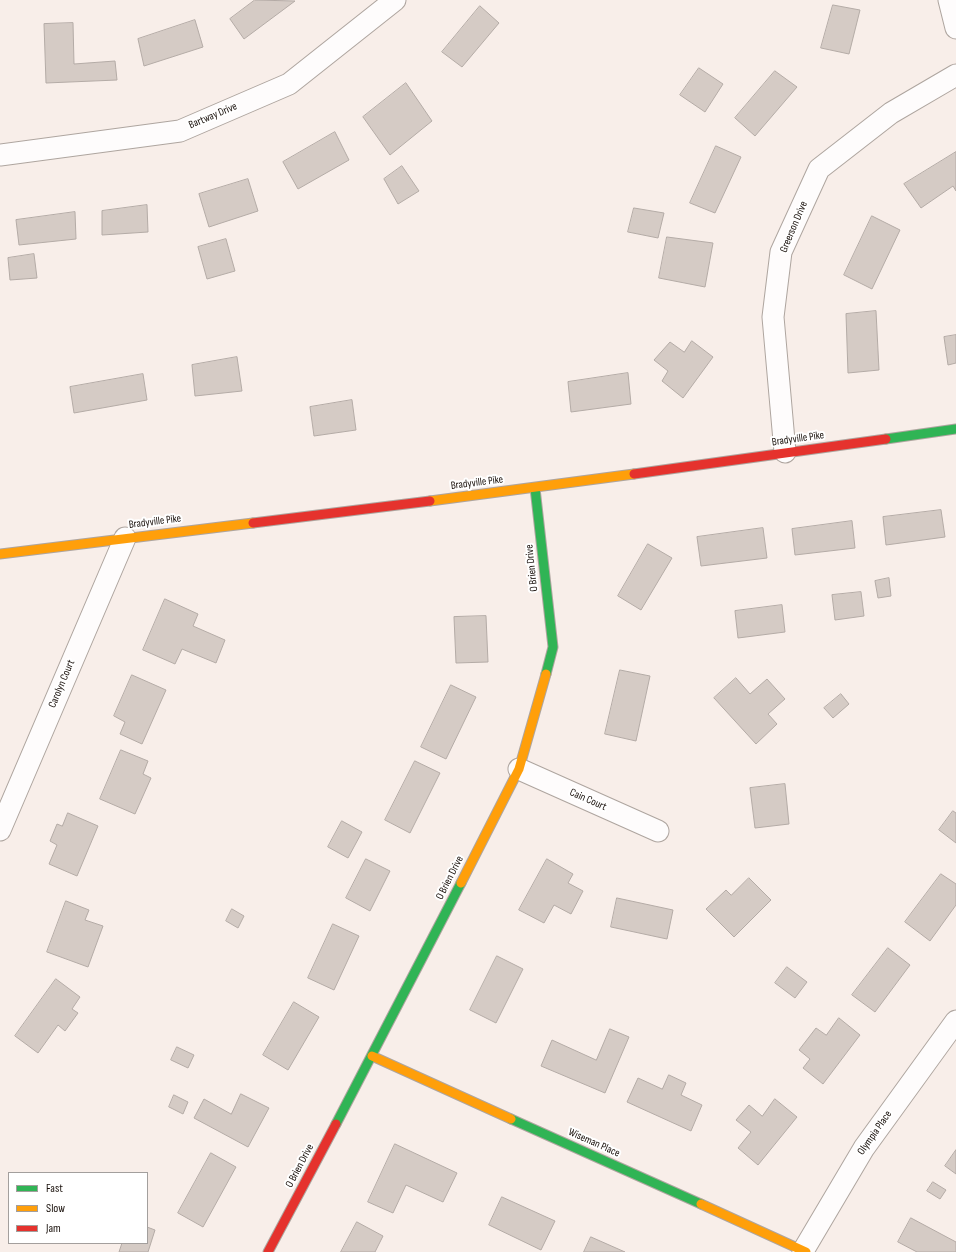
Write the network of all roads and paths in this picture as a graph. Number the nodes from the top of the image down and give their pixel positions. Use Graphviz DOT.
graph roads {
  1 [pos="395,0"];
  2 [pos="949,0"];
  3 [pos="956,28"];
  4 [pos="956,75"];
  5 [pos="0,155"];
  6 [pos="956,429"];
  7 [pos="785,452"];
  8 [pos="535,488"];
  9 [pos="125,538"];
  10 [pos="0,554"];
  11 [pos="519,769"];
  12 [pos="0,830"];
  13 [pos="658,831"];
  14 [pos="956,1021"];
  15 [pos="372,1056"];
  16 [pos="804,1251"];
  17 [pos="268,1252"];
  1 -- 5 [label="street, Bartway Drive"];
  2 -- 3 [label="street"];
  4 -- 7 [label="street, Greerson Drive"];
  6 -- 7 [label="street, Bradyville Pike"];
  7 -- 8 [label="street, Bradyville Pike"];
  8 -- 9 [label="street, Bradyville Pike"];
  8 -- 11 [label="street, O Brien Drive"];
  9 -- 10 [label="street, Bradyville Pike"];
  9 -- 12 [label="street, Carolyn Court"];
  11 -- 13 [label="street, Cain Court"];
  11 -- 15 [label="street, O Brien Drive"];
  14 -- 16 [label="street, Olympia Place"];
  15 -- 16 [label="street, Wiseman Place"];
  15 -- 17 [label="street, O Brien Drive"];
}
